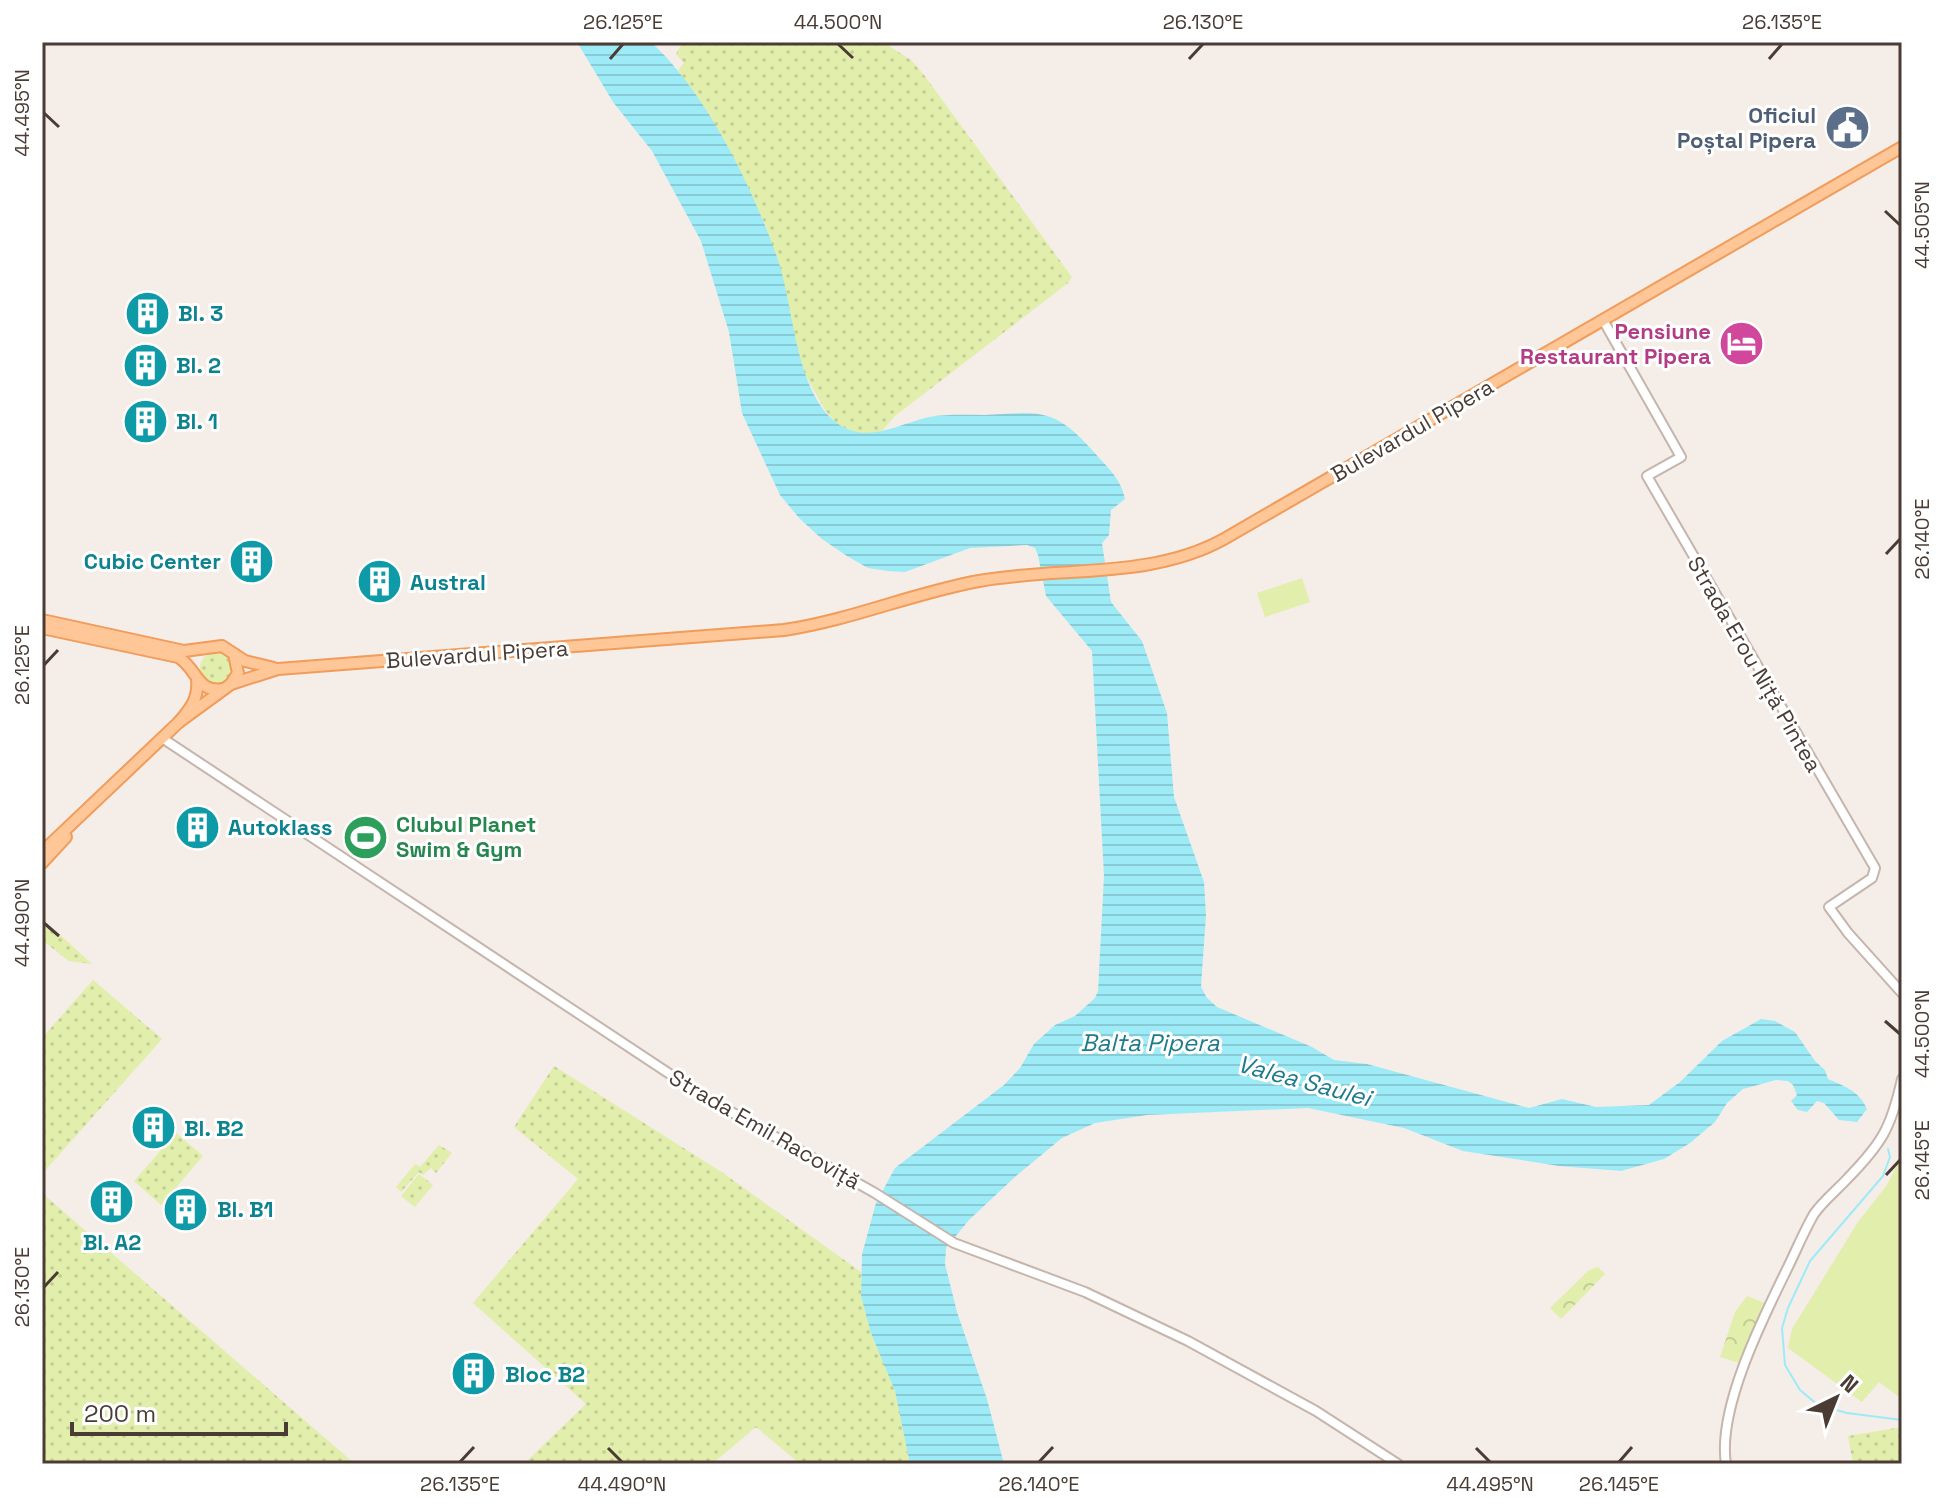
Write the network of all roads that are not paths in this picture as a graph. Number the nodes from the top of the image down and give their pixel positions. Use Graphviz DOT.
graph roads {
  1 [pos="1902,147"];
  2 [pos="1603,320"];
  3 [pos="42,620"];
  4 [pos="42,628"];
  5 [pos="203,650"];
  6 [pos="234,654"];
  7 [pos="278,669"];
  8 [pos="195,675"];
  9 [pos="228,686"];
  10 [pos="179,722"];
  11 [pos="162,738"];
  12 [pos="68,827"];
  13 [pos="42,852"];
  14 [pos="42,863"];
  15 [pos="1902,993"];
  16 [pos="1902,1079"];
  17 [pos="1398,1464"];
  18 [pos="1726,1464"];
  1 -- 2 [label="main road, Bulevardul Pipera"];
  2 -- 7 [label="main road, Bulevardul Pipera"];
  2 -- 15 [label="street, Strada Erou Niță Pintea"];
  3 -- 5 [label="main road, Bulevardul Pipera"];
  4 -- 8 [label="main road"];
  5 -- 6 [label="main road, Bulevardul Pipera"];
  5 -- 8 [label="main road"];
  6 -- 7 [label="main road, Bulevardul Pipera"];
  6 -- 9 [label="main road"];
  7 -- 9 [label="main road, Bulevardul Pipera"];
  8 -- 9 [label="main road"];
  8 -- 10 [label="main road"];
  9 -- 10 [label="main road, Bulevardul Pipera"];
  10 -- 11 [label="main road"];
  11 -- 12 [label="main road"];
  11 -- 17 [label="street, Strada Emil Racoviță"];
  12 -- 13 [label="main road"];
  12 -- 14 [label="main road"];
  16 -- 18 [label="street"];
}
